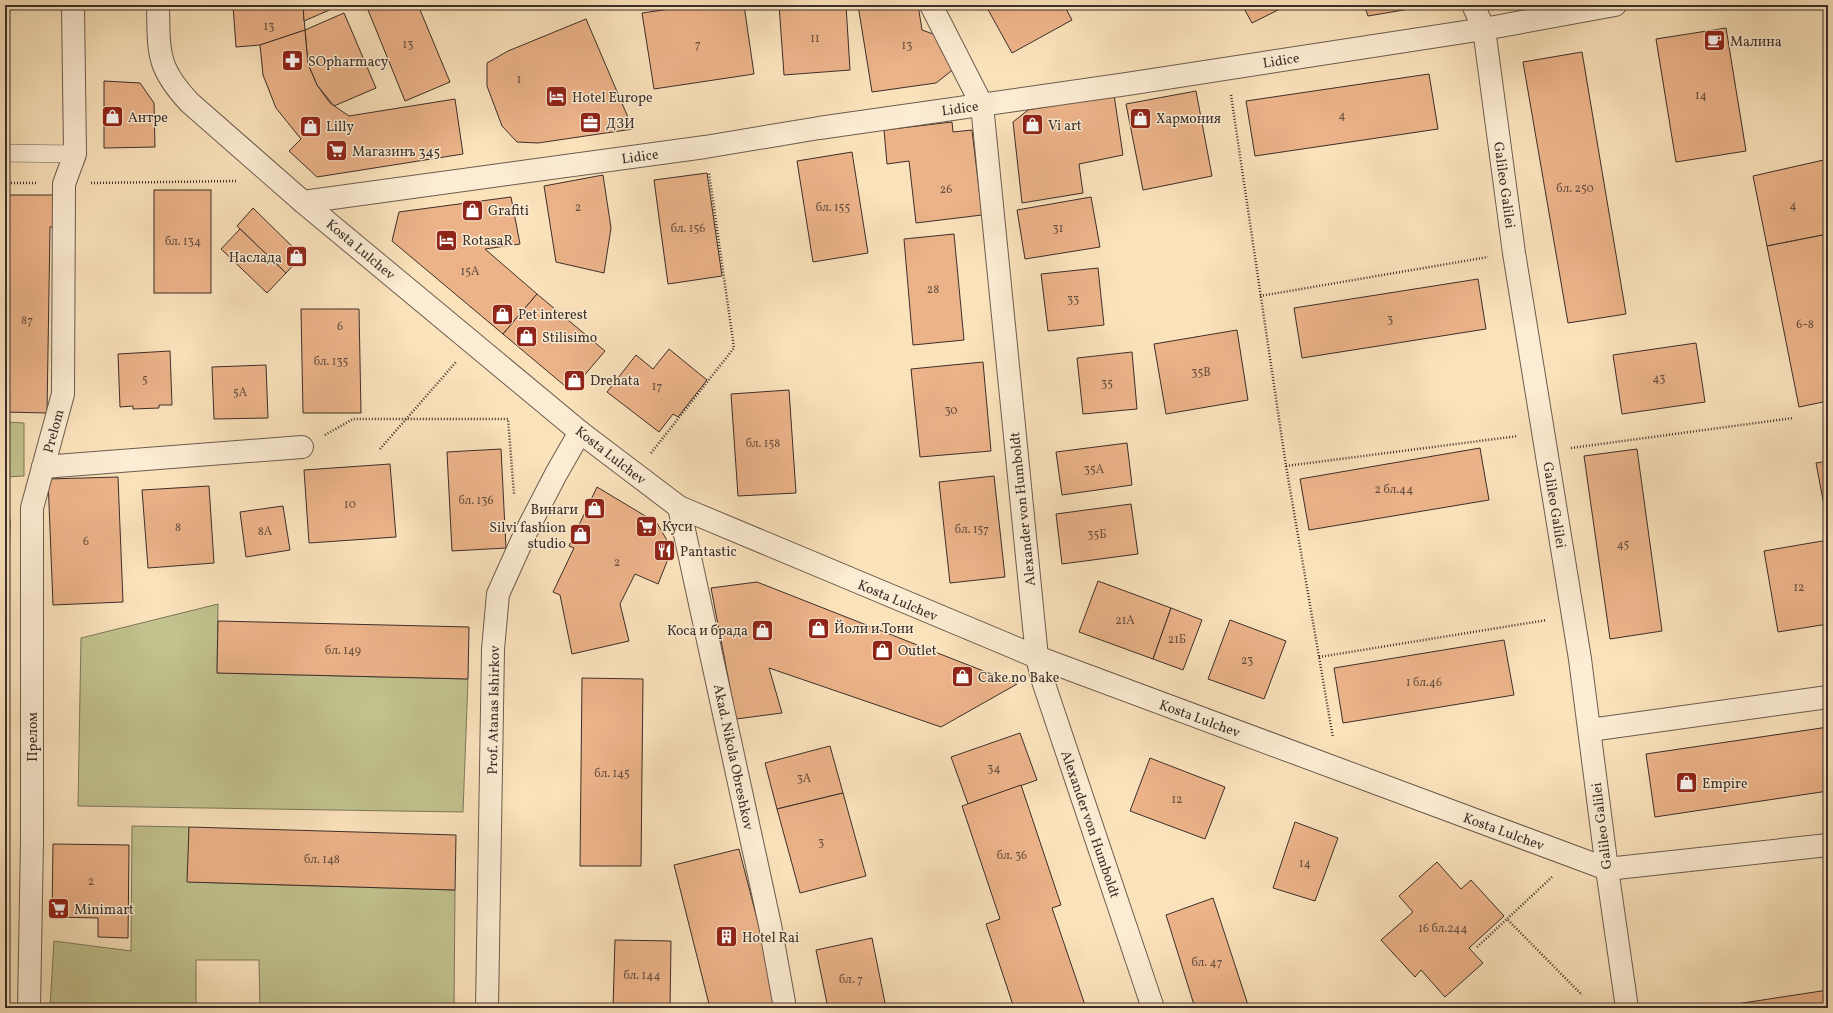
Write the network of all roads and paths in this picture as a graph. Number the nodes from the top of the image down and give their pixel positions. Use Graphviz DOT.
graph roads {
  1 [pos="73,5"];
  2 [pos="158,5"];
  3 [pos="931,5"];
  4 [pos="1473,5"];
  5 [pos="1615,5"];
  6 [pos="1484,28"];
  7 [pos="1227,69"];
  8 [pos="982,105"];
  9 [pos="705,147"];
  10 [pos="5,153"];
  11 [pos="75,154"];
  12 [pos="246,181"];
  13 [pos="5,183"];
  14 [pos="64,184"];
  15 [pos="303,202"];
  16 [pos="1494,257"];
  17 [pos="1260,296"];
  18 [pos="461,356"];
  19 [pos="1793,418"];
  20 [pos="408,419"];
  21 [pos="580,432"];
  22 [pos="1506,437"];
  23 [pos="302,447"];
  24 [pos="380,449"];
  25 [pos="1546,451"];
  26 [pos="650,453"];
  27 [pos="1286,466"];
  28 [pos="43,467"];
  29 [pos="515,497"];
  30 [pos="679,507"];
  31 [pos="1539,621"];
  32 [pos="1037,657"];
  33 [pos="1319,657"];
  34 [pos="1828,697"];
  35 [pos="1590,730"];
  36 [pos="1333,740"];
  37 [pos="1828,845"];
  38 [pos="1607,869"];
  39 [pos="1556,874"];
  40 [pos="1507,919"];
  41 [pos="1477,947"];
  42 [pos="1582,995"];
  43 [pos="29,1008"];
  44 [pos="487,1008"];
  45 [pos="785,1008"];
  46 [pos="1153,1008"];
  47 [pos="1627,1008"];
  1 -- 11 [label="street"];
  2 -- 15 [label="street, Kosta Lulchev"];
  3 -- 8 [label="street, Alexander von Humboldt"];
  4 -- 6 [label="street, Galileo Galilei"];
  5 -- 6 [label="street, Lidice"];
  6 -- 7 [label="street, Lidice"];
  6 -- 25 [label="street, Galileo Galilei"];
  7 -- 8 [label="street, Lidice"];
  7 -- 17 [label="path"];
  8 -- 9 [label="street, Lidice"];
  8 -- 32 [label="street, Alexander von Humboldt"];
  9 -- 15 [label="street, Lidice"];
  9 -- 26 [label="path"];
  10 -- 11 [label="lane"];
  11 -- 14 [label="street, Prelom"];
  12 -- 14 [label="path"];
  13 -- 14 [label="path"];
  14 -- 28 [label="street, Prelom"];
  15 -- 21 [label="street, Kosta Lulchev"];
  16 -- 17 [label="path"];
  17 -- 27 [label="path"];
  18 -- 20 [label="path"];
  19 -- 25 [label="path"];
  20 -- 23 [label="path"];
  20 -- 24 [label="path"];
  20 -- 29 [label="path"];
  21 -- 30 [label="street, Kosta Lulchev"];
  21 -- 44 [label="street, Prof. Atanas Ishirkov"];
  22 -- 27 [label="path"];
  23 -- 28 [label="street, Prelom"];
  25 -- 35 [label="street, Galileo Galilei"];
  27 -- 33 [label="path"];
  28 -- 43 [label="street, Прелом"];
  30 -- 32 [label="street, Kosta Lulchev"];
  30 -- 45 [label="street, Akad. Nikola Obreshkov"];
  31 -- 33 [label="path"];
  32 -- 38 [label="street, Kosta Lulchev"];
  32 -- 46 [label="street, Alexander von Humboldt"];
  33 -- 36 [label="path"];
  34 -- 35 [label="street"];
  35 -- 38 [label="street, Galileo Galilei"];
  37 -- 38 [label="street, Kosta Lulchev"];
  38 -- 47 [label="street, Galileo Galilei"];
  39 -- 40 [label="path"];
  40 -- 41 [label="path"];
  40 -- 42 [label="path"];
}
